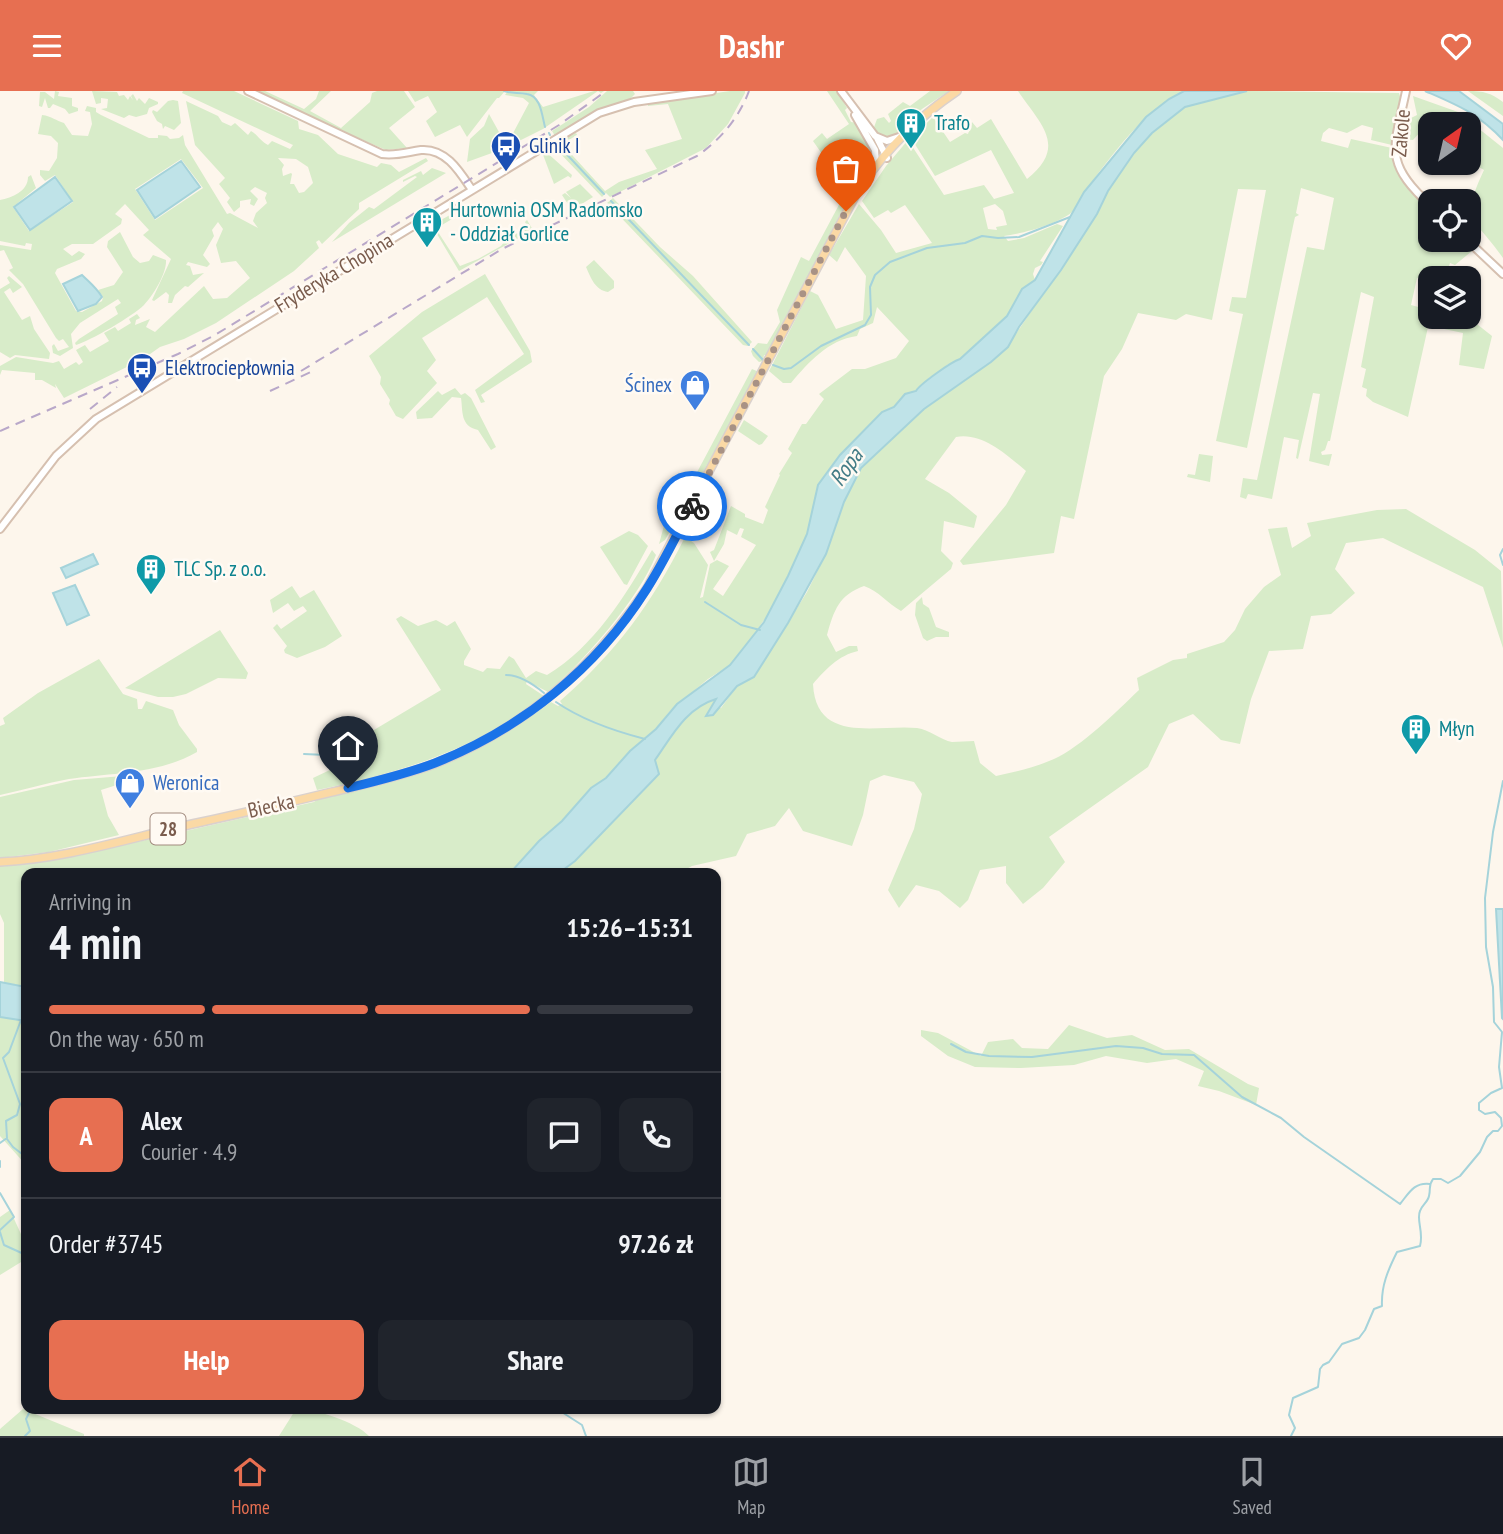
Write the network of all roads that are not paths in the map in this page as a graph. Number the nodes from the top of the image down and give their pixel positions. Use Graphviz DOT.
graph roads {
  1 [pos="248,91"];
  2 [pos="712,91"];
  3 [pos="841,91"];
  4 [pos="957,91"];
  5 [pos="1406,91"];
  6 [pos="945,99"];
  7 [pos="850,104"];
  8 [pos="875,136"];
  9 [pos="899,137"];
  10 [pos="875,150"];
  11 [pos="888,155"];
  12 [pos="876,165"];
  13 [pos="472,190"];
  14 [pos="1418,193"];
  15 [pos="1480,252"];
  16 [pos="823,258"];
  17 [pos="1503,274"];
  18 [pos="0,529"];
  19 [pos="0,862"];
  1 -- 13 [label="street"];
  2 -- 13 [label="street, Fryderyka Chopina"];
  3 -- 7 [label="street"];
  4 -- 6 [label="main road, Biecka / 28"];
  5 -- 14 [label="street, Zakole"];
  6 -- 9 [label="main road, Biecka / 28"];
  6 -- 11 [label="main road, Biecka / 28"];
  7 -- 8 [label="street"];
  7 -- 10 [label="street"];
  8 -- 9 [label="street"];
  8 -- 11 [label="street"];
  9 -- 11 [label="main road, Biecka / 28"];
  10 -- 11 [label="street"];
  10 -- 12 [label="street"];
  11 -- 12 [label="main road, Biecka / 28"];
  11 -- 16 [label="main road, Biecka / 28"];
  12 -- 16 [label="main road, Biecka / 28"];
  13 -- 18 [label="street, Fryderyka Chopina"];
  15 -- 17 [label="street"];
  16 -- 19 [label="main road, Biecka / 28"];
}
